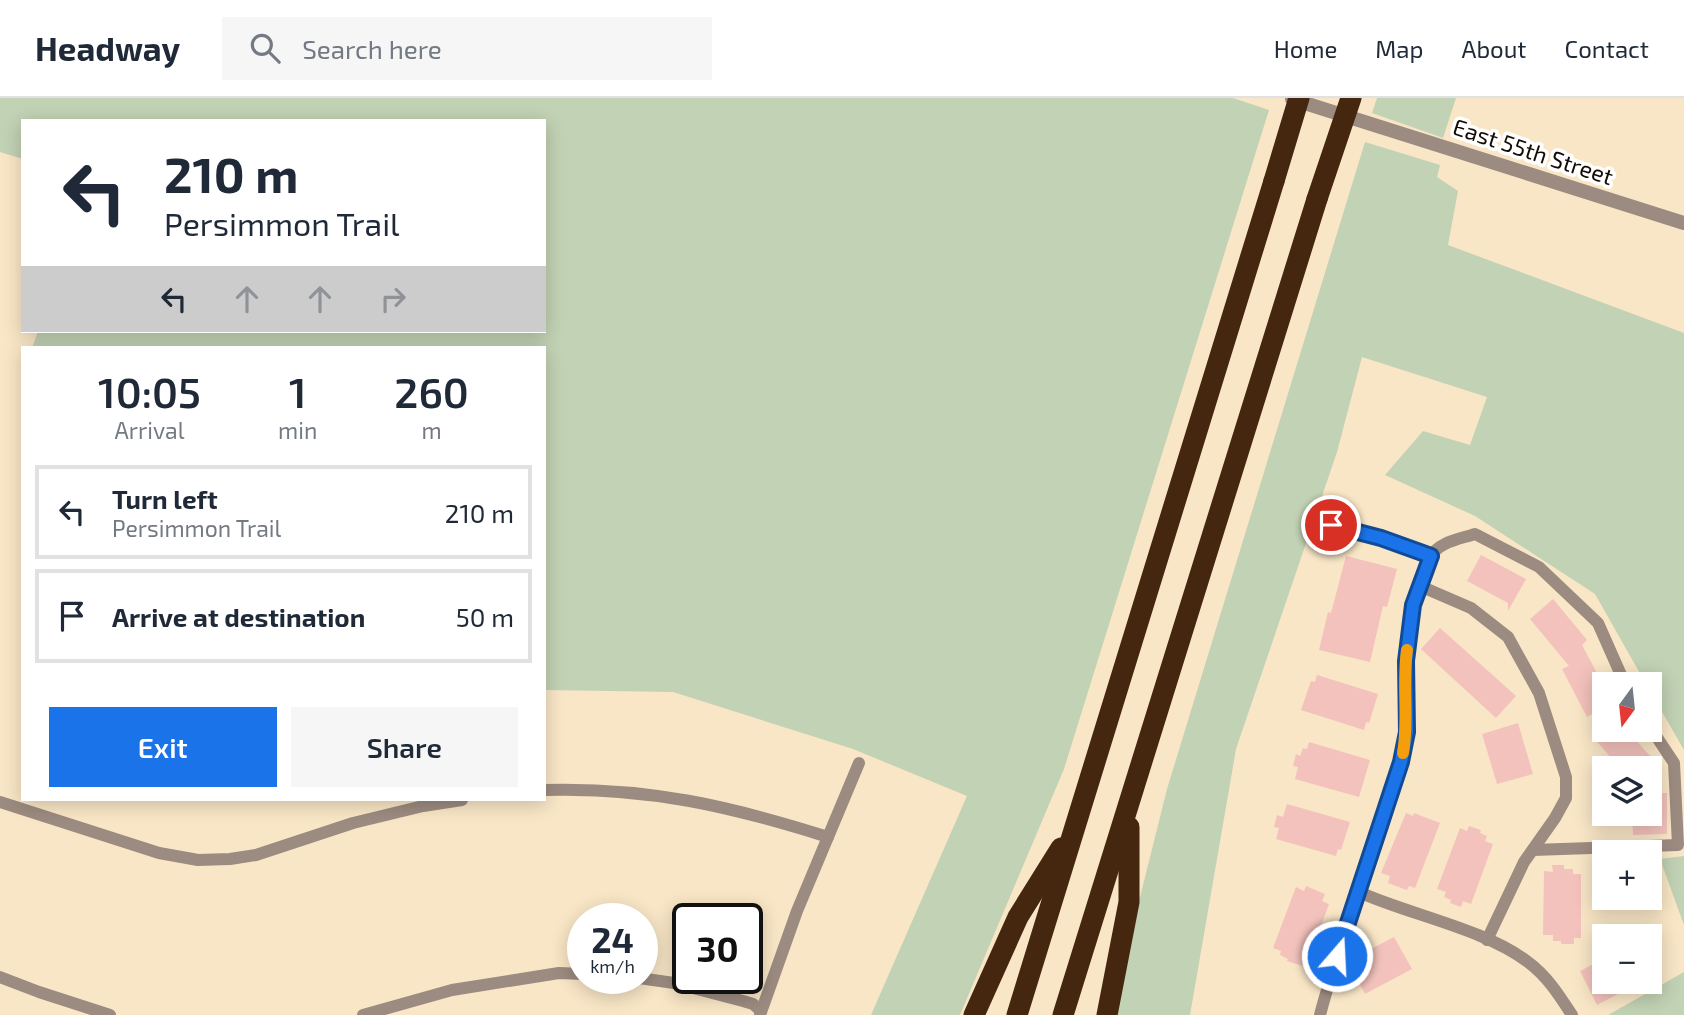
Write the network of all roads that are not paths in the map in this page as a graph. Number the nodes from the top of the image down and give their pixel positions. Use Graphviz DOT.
graph roads {
  1 [pos="1289,98"];
  2 [pos="1299,98"];
  3 [pos="1350,98"];
  4 [pos="1684,223"];
  5 [pos="1331,525"];
  6 [pos="1431,556"];
  7 [pos="1420,586"];
  8 [pos="1620,672"];
  9 [pos="1660,742"];
  10 [pos="859,763"];
  11 [pos="546,790"];
  12 [pos="456,801"];
  13 [pos="0,802"];
  14 [pos="1129,804"];
  15 [pos="1075,826"];
  16 [pos="828,837"];
  17 [pos="1532,850"];
  18 [pos="1359,892"];
  19 [pos="1487,940"];
  20 [pos="567,973"];
  21 [pos="0,977"];
  22 [pos="658,981"];
  23 [pos="760,1013"];
  24 [pos="110,1015"];
  25 [pos="363,1015"];
  26 [pos="974,1015"];
  27 [pos="1017,1015"];
  28 [pos="1063,1015"];
  29 [pos="1107,1015"];
  30 [pos="1320,1015"];
  31 [pos="1572,1015"];
  1 -- 4 [label="street, East 55th Street"];
  2 -- 15 [label="highway, bridge"];
  3 -- 14 [label="highway, bridge"];
  5 -- 6 [label="street"];
  6 -- 7 [label="street"];
  6 -- 8 [label="street"];
  7 -- 17 [label="street"];
  7 -- 18 [label="street"];
  9 -- 17 [label="street"];
  10 -- 16 [label="street"];
  11 -- 16 [label="street"];
  12 -- 13 [label="street"];
  14 -- 28 [label="highway"];
  14 -- 29 [label="highway"];
  15 -- 26 [label="highway"];
  15 -- 27 [label="highway"];
  16 -- 23 [label="street"];
  17 -- 19 [label="street"];
  18 -- 19 [label="street"];
  18 -- 30 [label="street"];
  19 -- 31 [label="street"];
  20 -- 25 [label="street"];
  21 -- 24 [label="street"];
  22 -- 23 [label="street"];
}
